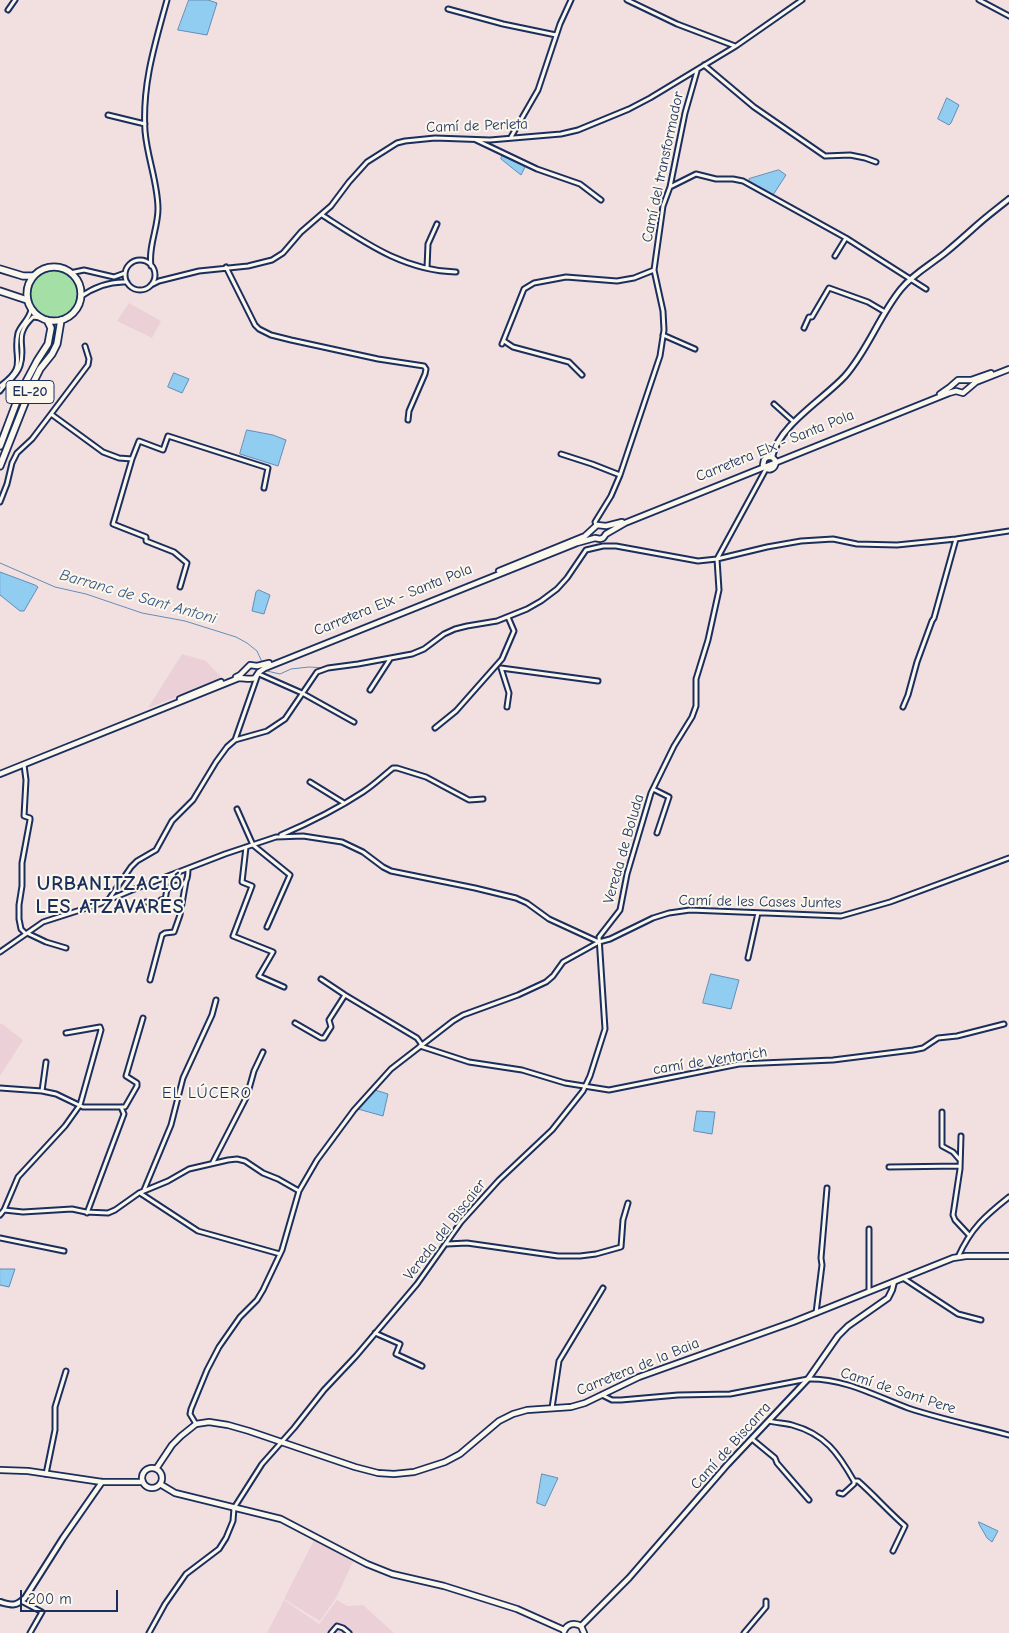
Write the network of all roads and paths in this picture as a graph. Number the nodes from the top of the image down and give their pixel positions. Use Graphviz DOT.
graph roads {
  1 [pos="15,0"];
  2 [pos="167,0"];
  3 [pos="571,0"];
  4 [pos="627,0"];
  5 [pos="802,0"];
  6 [pos="979,0"];
  7 [pos="448,9"];
  8 [pos="8,10"];
  9 [pos="1009,16"];
  10 [pos="556,36"];
  11 [pos="736,46"];
  12 [pos="704,65"];
  13 [pos="697,70"];
  14 [pos="108,115"];
  15 [pos="145,124"];
  16 [pos="511,138"];
  17 [pos="473,139"];
  18 [pos="876,162"];
  19 [pos="670,187"];
  20 [pos="1009,199"];
  21 [pos="601,200"];
  22 [pos="322,215"];
  23 [pos="437,224"];
  24 [pos="846,238"];
  25 [pos="152,248"];
  26 [pos="835,256"];
  27 [pos="143,261"];
  28 [pos="151,266"];
  29 [pos="226,268"];
  30 [pos="427,268"];
  31 [pos="0,269"];
  32 [pos="654,270"];
  33 [pos="456,272"];
  34 [pos="70,273"];
  35 [pos="126,273"];
  36 [pos="155,274"];
  37 [pos="33,276"];
  38 [pos="910,278"];
  39 [pos="166,279"];
  40 [pos="127,282"];
  41 [pos="151,285"];
  42 [pos="926,289"];
  43 [pos="0,291"];
  44 [pos="80,297"];
  45 [pos="27,300"];
  46 [pos="31,309"];
  47 [pos="884,312"];
  48 [pos="41,318"];
  49 [pos="47,320"];
  50 [pos="61,320"];
  51 [pos="804,328"];
  52 [pos="663,335"];
  53 [pos="86,346"];
  54 [pos="695,349"];
  55 [pos="1009,367"];
  56 [pos="582,375"];
  57 [pos="964,380"];
  58 [pos="954,384"];
  59 [pos="0,386"];
  60 [pos="967,389"];
  61 [pos="0,391"];
  62 [pos="956,392"];
  63 [pos="774,404"];
  64 [pos="51,414"];
  65 [pos="408,420"];
  66 [pos="794,422"];
  67 [pos="0,446"];
  68 [pos="561,454"];
  69 [pos="132,459"];
  70 [pos="775,460"];
  71 [pos="0,466"];
  72 [pos="764,467"];
  73 [pos="620,475"];
  74 [pos="264,488"];
  75 [pos="0,502"];
  76 [pos="596,526"];
  77 [pos="603,526"];
  78 [pos="1009,530"];
  79 [pos="592,531"];
  80 [pos="604,536"];
  81 [pos="596,538"];
  82 [pos="956,539"];
  83 [pos="599,547"];
  84 [pos="717,559"];
  85 [pos="180,587"];
  86 [pos="508,617"];
  87 [pos="391,659"];
  88 [pos="499,662"];
  89 [pos="257,666"];
  90 [pos="501,668"];
  91 [pos="245,671"];
  92 [pos="258,674"];
  93 [pos="247,677"];
  94 [pos="598,681"];
  95 [pos="370,690"];
  96 [pos="302,693"];
  97 [pos="507,706"];
  98 [pos="903,707"];
  99 [pos="354,722"];
  100 [pos="435,728"];
  101 [pos="235,740"];
  102 [pos="24,764"];
  103 [pos="0,773"];
  104 [pos="310,782"];
  105 [pos="653,789"];
  106 [pos="483,799"];
  107 [pos="344,803"];
  108 [pos="237,810"];
  109 [pos="657,833"];
  110 [pos="276,837"];
  111 [pos="253,845"];
  112 [pos="246,847"];
  113 [pos="1009,858"];
  114 [pos="188,869"];
  115 [pos="186,881"];
  116 [pos="109,899"];
  117 [pos="146,902"];
  118 [pos="758,913"];
  119 [pos="267,927"];
  120 [pos="25,933"];
  121 [pos="599,942"];
  122 [pos="66,948"];
  123 [pos="0,952"];
  124 [pos="748,958"];
  125 [pos="321,979"];
  126 [pos="150,980"];
  127 [pos="284,987"];
  128 [pos="345,995"];
  129 [pos="216,1000"];
  130 [pos="143,1018"];
  131 [pos="295,1023"];
  132 [pos="1004,1024"];
  133 [pos="66,1034"];
  134 [pos="421,1046"];
  135 [pos="263,1052"];
  136 [pos="46,1062"];
  137 [pos="585,1086"];
  138 [pos="0,1088"];
  139 [pos="42,1091"];
  140 [pos="80,1105"];
  141 [pos="121,1107"];
  142 [pos="942,1112"];
  143 [pos="961,1136"];
  144 [pos="960,1160"];
  145 [pos="212,1162"];
  146 [pos="960,1166"];
  147 [pos="889,1168"];
  148 [pos="827,1188"];
  149 [pos="144,1191"];
  150 [pos="299,1191"];
  151 [pos="139,1193"];
  152 [pos="1009,1197"];
  153 [pos="9,1200"];
  154 [pos="628,1203"];
  155 [pos="4,1210"];
  156 [pos="13,1211"];
  157 [pos="87,1212"];
  158 [pos="0,1215"];
  159 [pos="869,1229"];
  160 [pos="969,1235"];
  161 [pos="0,1238"];
  162 [pos="446,1244"];
  163 [pos="64,1251"];
  164 [pos="280,1254"];
  165 [pos="1009,1256"];
  166 [pos="958,1257"];
  167 [pos="903,1278"];
  168 [pos="894,1282"];
  169 [pos="603,1288"];
  170 [pos="869,1292"];
  171 [pos="816,1313"];
  172 [pos="981,1320"];
  173 [pos="375,1333"];
  174 [pos="422,1366"];
  175 [pos="66,1371"];
  176 [pos="808,1379"];
  177 [pos="602,1394"];
  178 [pos="552,1408"];
  179 [pos="768,1421"];
  180 [pos="196,1424"];
  181 [pos="1009,1435"];
  182 [pos="752,1439"];
  183 [pos="281,1441"];
  184 [pos="0,1470"];
  185 [pos="156,1470"];
  186 [pos="46,1474"];
  187 [pos="854,1481"];
  188 [pos="102,1482"];
  189 [pos="142,1482"];
  190 [pos="160,1484"];
  191 [pos="840,1493"];
  192 [pos="809,1500"];
  193 [pos="234,1508"];
  194 [pos="893,1551"];
  195 [pos="766,1601"];
  196 [pos="0,1602"];
  197 [pos="21,1602"];
  198 [pos="581,1626"];
  199 [pos="564,1632"];
  200 [pos="30,1633"];
  201 [pos="149,1633"];
  202 [pos="331,1633"];
  203 [pos="349,1633"];
  204 [pos="584,1633"];
  205 [pos="744,1633"];
  1 -- 8 [label="street"];
  2 -- 15 [label="street"];
  3 -- 10 [label="street"];
  4 -- 11 [label="street"];
  5 -- 11 [label="street, Camí de Perleta"];
  6 -- 9 [label="street"];
  7 -- 10 [label="street"];
  10 -- 16 [label="street"];
  11 -- 12 [label="street, Camí de Perleta"];
  12 -- 13 [label="street, Camí de Perleta"];
  12 -- 18 [label="street"];
  13 -- 16 [label="street, Camí de Perleta"];
  13 -- 19 [label="street, Camí del transformador"];
  14 -- 15 [label="street"];
  15 -- 25 [label="street"];
  16 -- 17 [label="street, Camí de Perleta"];
  17 -- 21 [label="street"];
  17 -- 22 [label="street, Camí de Perleta"];
  19 -- 24 [label="street"];
  19 -- 32 [label="street, Camí del transformador"];
  20 -- 38 [label="street"];
  22 -- 29 [label="street, Camí de Perleta"];
  22 -- 30 [label="street"];
  23 -- 30 [label="street"];
  24 -- 26 [label="street"];
  24 -- 38 [label="street"];
  25 -- 27 [label="street"];
  25 -- 28 [label="street"];
  27 -- 28 [label="street"];
  27 -- 35 [label="street"];
  28 -- 36 [label="street"];
  29 -- 39 [label="street, Camí de Perleta"];
  29 -- 65 [label="street"];
  30 -- 33 [label="street"];
  31 -- 37 [label="highway"];
  32 -- 52 [label="street, Camí del transformador"];
  32 -- 56 [label="street"];
  34 -- 35 [label="street"];
  34 -- 37 [label="highway"];
  34 -- 44 [label="highway"];
  35 -- 40 [label="street"];
  36 -- 39 [label="street"];
  36 -- 41 [label="street"];
  37 -- 45 [label="highway"];
  38 -- 42 [label="street"];
  38 -- 47 [label="street"];
  39 -- 41 [label="street, Camí de Perleta"];
  40 -- 41 [label="street"];
  40 -- 44 [label="street"];
  43 -- 45 [label="highway"];
  44 -- 50 [label="highway"];
  45 -- 46 [label="highway"];
  46 -- 48 [label="highway"];
  46 -- 59 [label="street"];
  47 -- 51 [label="street"];
  47 -- 66 [label="street"];
  48 -- 49 [label="highway"];
  48 -- 61 [label="street"];
  49 -- 50 [label="highway"];
  49 -- 67 [label="highway, EL-20"];
  50 -- 71 [label="highway, EL-20"];
  52 -- 54 [label="street"];
  52 -- 73 [label="street, Camí del transformador"];
  53 -- 64 [label="street"];
  55 -- 57 [label="main road"];
  55 -- 60 [label="main road"];
  57 -- 58 [label="main road"];
  57 -- 60 [label="main road"];
  58 -- 62 [label="main road"];
  58 -- 70 [label="main road, Carretera Elx - Santa Pola"];
  60 -- 62 [label="main road"];
  62 -- 70 [label="main road, Carretera Elx - Santa Pola"];
  63 -- 66 [label="street"];
  64 -- 69 [label="street"];
  64 -- 75 [label="street"];
  66 -- 70 [label="street"];
  68 -- 73 [label="street"];
  69 -- 74 [label="street"];
  69 -- 85 [label="street"];
  70 -- 72 [label="main road, Carretera Elx - Santa Pola"];
  70 -- 72 [label="main road"];
  72 -- 77 [label="main road, Carretera Elx - Santa Pola"];
  72 -- 80 [label="main road, Carretera Elx - Santa Pola"];
  72 -- 84 [label="street"];
  73 -- 76 [label="street, Camí del transformador"];
  76 -- 77 [label="main road"];
  76 -- 79 [label="main road"];
  77 -- 80 [label="main road"];
  78 -- 82 [label="street"];
  79 -- 81 [label="main road"];
  79 -- 89 [label="main road, Carretera Elx - Santa Pola"];
  80 -- 81 [label="main road"];
  80 -- 83 [label="street"];
  81 -- 83 [label="street"];
  81 -- 92 [label="main road, Carretera Elx - Santa Pola"];
  82 -- 84 [label="street"];
  82 -- 98 [label="street"];
  83 -- 84 [label="street"];
  83 -- 86 [label="street"];
  84 -- 105 [label="street, Vereda de Boluda"];
  86 -- 87 [label="street"];
  86 -- 88 [label="street"];
  87 -- 95 [label="street"];
  87 -- 96 [label="street"];
  88 -- 90 [label="street"];
  88 -- 100 [label="street"];
  89 -- 91 [label="main road"];
  89 -- 92 [label="main road"];
  90 -- 94 [label="street"];
  90 -- 97 [label="street"];
  91 -- 93 [label="main road"];
  91 -- 103 [label="main road"];
  92 -- 93 [label="main road"];
  92 -- 96 [label="street"];
  92 -- 101 [label="street"];
  93 -- 102 [label="main road"];
  96 -- 99 [label="street"];
  96 -- 101 [label="street"];
  101 -- 116 [label="street"];
  102 -- 103 [label="main road"];
  102 -- 120 [label="street"];
  104 -- 107 [label="street"];
  105 -- 109 [label="street"];
  105 -- 121 [label="street, Vereda de Boluda"];
  106 -- 107 [label="street"];
  107 -- 110 [label="street"];
  108 -- 111 [label="street"];
  110 -- 111 [label="street"];
  110 -- 121 [label="street"];
  111 -- 112 [label="street"];
  111 -- 119 [label="street"];
  112 -- 114 [label="street"];
  112 -- 127 [label="street"];
  113 -- 118 [label="street, Camí de les Cases Juntes"];
  114 -- 115 [label="street"];
  114 -- 116 [label="street"];
  115 -- 117 [label="street"];
  115 -- 126 [label="street"];
  116 -- 120 [label="street"];
  118 -- 121 [label="street, Camí de les Cases Juntes"];
  118 -- 124 [label="street"];
  120 -- 122 [label="street"];
  120 -- 123 [label="street"];
  121 -- 134 [label="street, Camí de les Cases Juntes"];
  121 -- 137 [label="street, Vereda del Biscaier"];
  125 -- 128 [label="street"];
  128 -- 131 [label="street"];
  128 -- 134 [label="street"];
  129 -- 149 [label="street"];
  130 -- 141 [label="street"];
  132 -- 137 [label="street, camí de Ventarich"];
  133 -- 140 [label="street"];
  134 -- 137 [label="street, camí de Ventarich"];
  134 -- 150 [label="street, Camí de les Cases Juntes"];
  135 -- 145 [label="street"];
  136 -- 139 [label="street"];
  137 -- 162 [label="street, Vereda del Biscaier"];
  138 -- 139 [label="street"];
  139 -- 140 [label="street"];
  140 -- 141 [label="street"];
  140 -- 153 [label="street"];
  141 -- 157 [label="street"];
  142 -- 144 [label="street"];
  143 -- 144 [label="street"];
  144 -- 146 [label="street"];
  145 -- 149 [label="street"];
  145 -- 150 [label="street"];
  146 -- 147 [label="street"];
  146 -- 160 [label="street"];
  148 -- 171 [label="street"];
  149 -- 151 [label="street"];
  150 -- 164 [label="street, Camí de les Cases Juntes"];
  151 -- 157 [label="street"];
  151 -- 164 [label="street"];
  152 -- 160 [label="street"];
  153 -- 155 [label="street"];
  153 -- 156 [label="street"];
  154 -- 162 [label="street"];
  155 -- 156 [label="street"];
  155 -- 158 [label="street"];
  156 -- 157 [label="street"];
  159 -- 170 [label="street"];
  160 -- 166 [label="street"];
  161 -- 163 [label="street"];
  162 -- 173 [label="street, Vereda del Biscaier"];
  164 -- 180 [label="street, Camí de les Cases Juntes"];
  165 -- 166 [label="main road, Carretera de la Baia"];
  166 -- 167 [label="main road, Carretera de la Baia"];
  167 -- 168 [label="main road, Carretera de la Baia"];
  167 -- 172 [label="street"];
  168 -- 170 [label="main road, Carretera de la Baia"];
  168 -- 176 [label="street, Camí de Biscarra"];
  169 -- 178 [label="street"];
  170 -- 171 [label="main road, Carretera de la Baia"];
  171 -- 177 [label="main road, Carretera de la Baia"];
  173 -- 174 [label="street"];
  173 -- 183 [label="street, Vereda del Biscaier"];
  175 -- 186 [label="street"];
  176 -- 177 [label="street, Camí de Sant Pere"];
  176 -- 179 [label="street, Camí de Biscarra"];
  176 -- 181 [label="street, Camí de Sant Pere"];
  177 -- 178 [label="main road, Carretera de la Baia"];
  178 -- 183 [label="main road, Carretera de la Baia"];
  179 -- 182 [label="street, Camí de Biscarra"];
  179 -- 187 [label="street"];
  180 -- 183 [label="main road, Carretera de la Baia"];
  180 -- 185 [label="main road"];
  182 -- 192 [label="street"];
  182 -- 198 [label="street, Camí de Biscarra"];
  183 -- 193 [label="street, Vereda del Biscaier"];
  184 -- 186 [label="main road"];
  185 -- 189 [label="main road"];
  185 -- 190 [label="main road"];
  186 -- 188 [label="main road"];
  187 -- 191 [label="street"];
  187 -- 194 [label="street"];
  188 -- 189 [label="main road"];
  188 -- 197 [label="street"];
  189 -- 190 [label="main road"];
  190 -- 193 [label="main road"];
  193 -- 199 [label="main road"];
  193 -- 201 [label="street, Vereda del Biscaier"];
  195 -- 205 [label="street"];
  196 -- 197 [label="street"];
  197 -- 200 [label="street"];
  198 -- 199 [label="main road"];
  198 -- 204 [label="main road"];
  202 -- 203 [label="street"];
}
